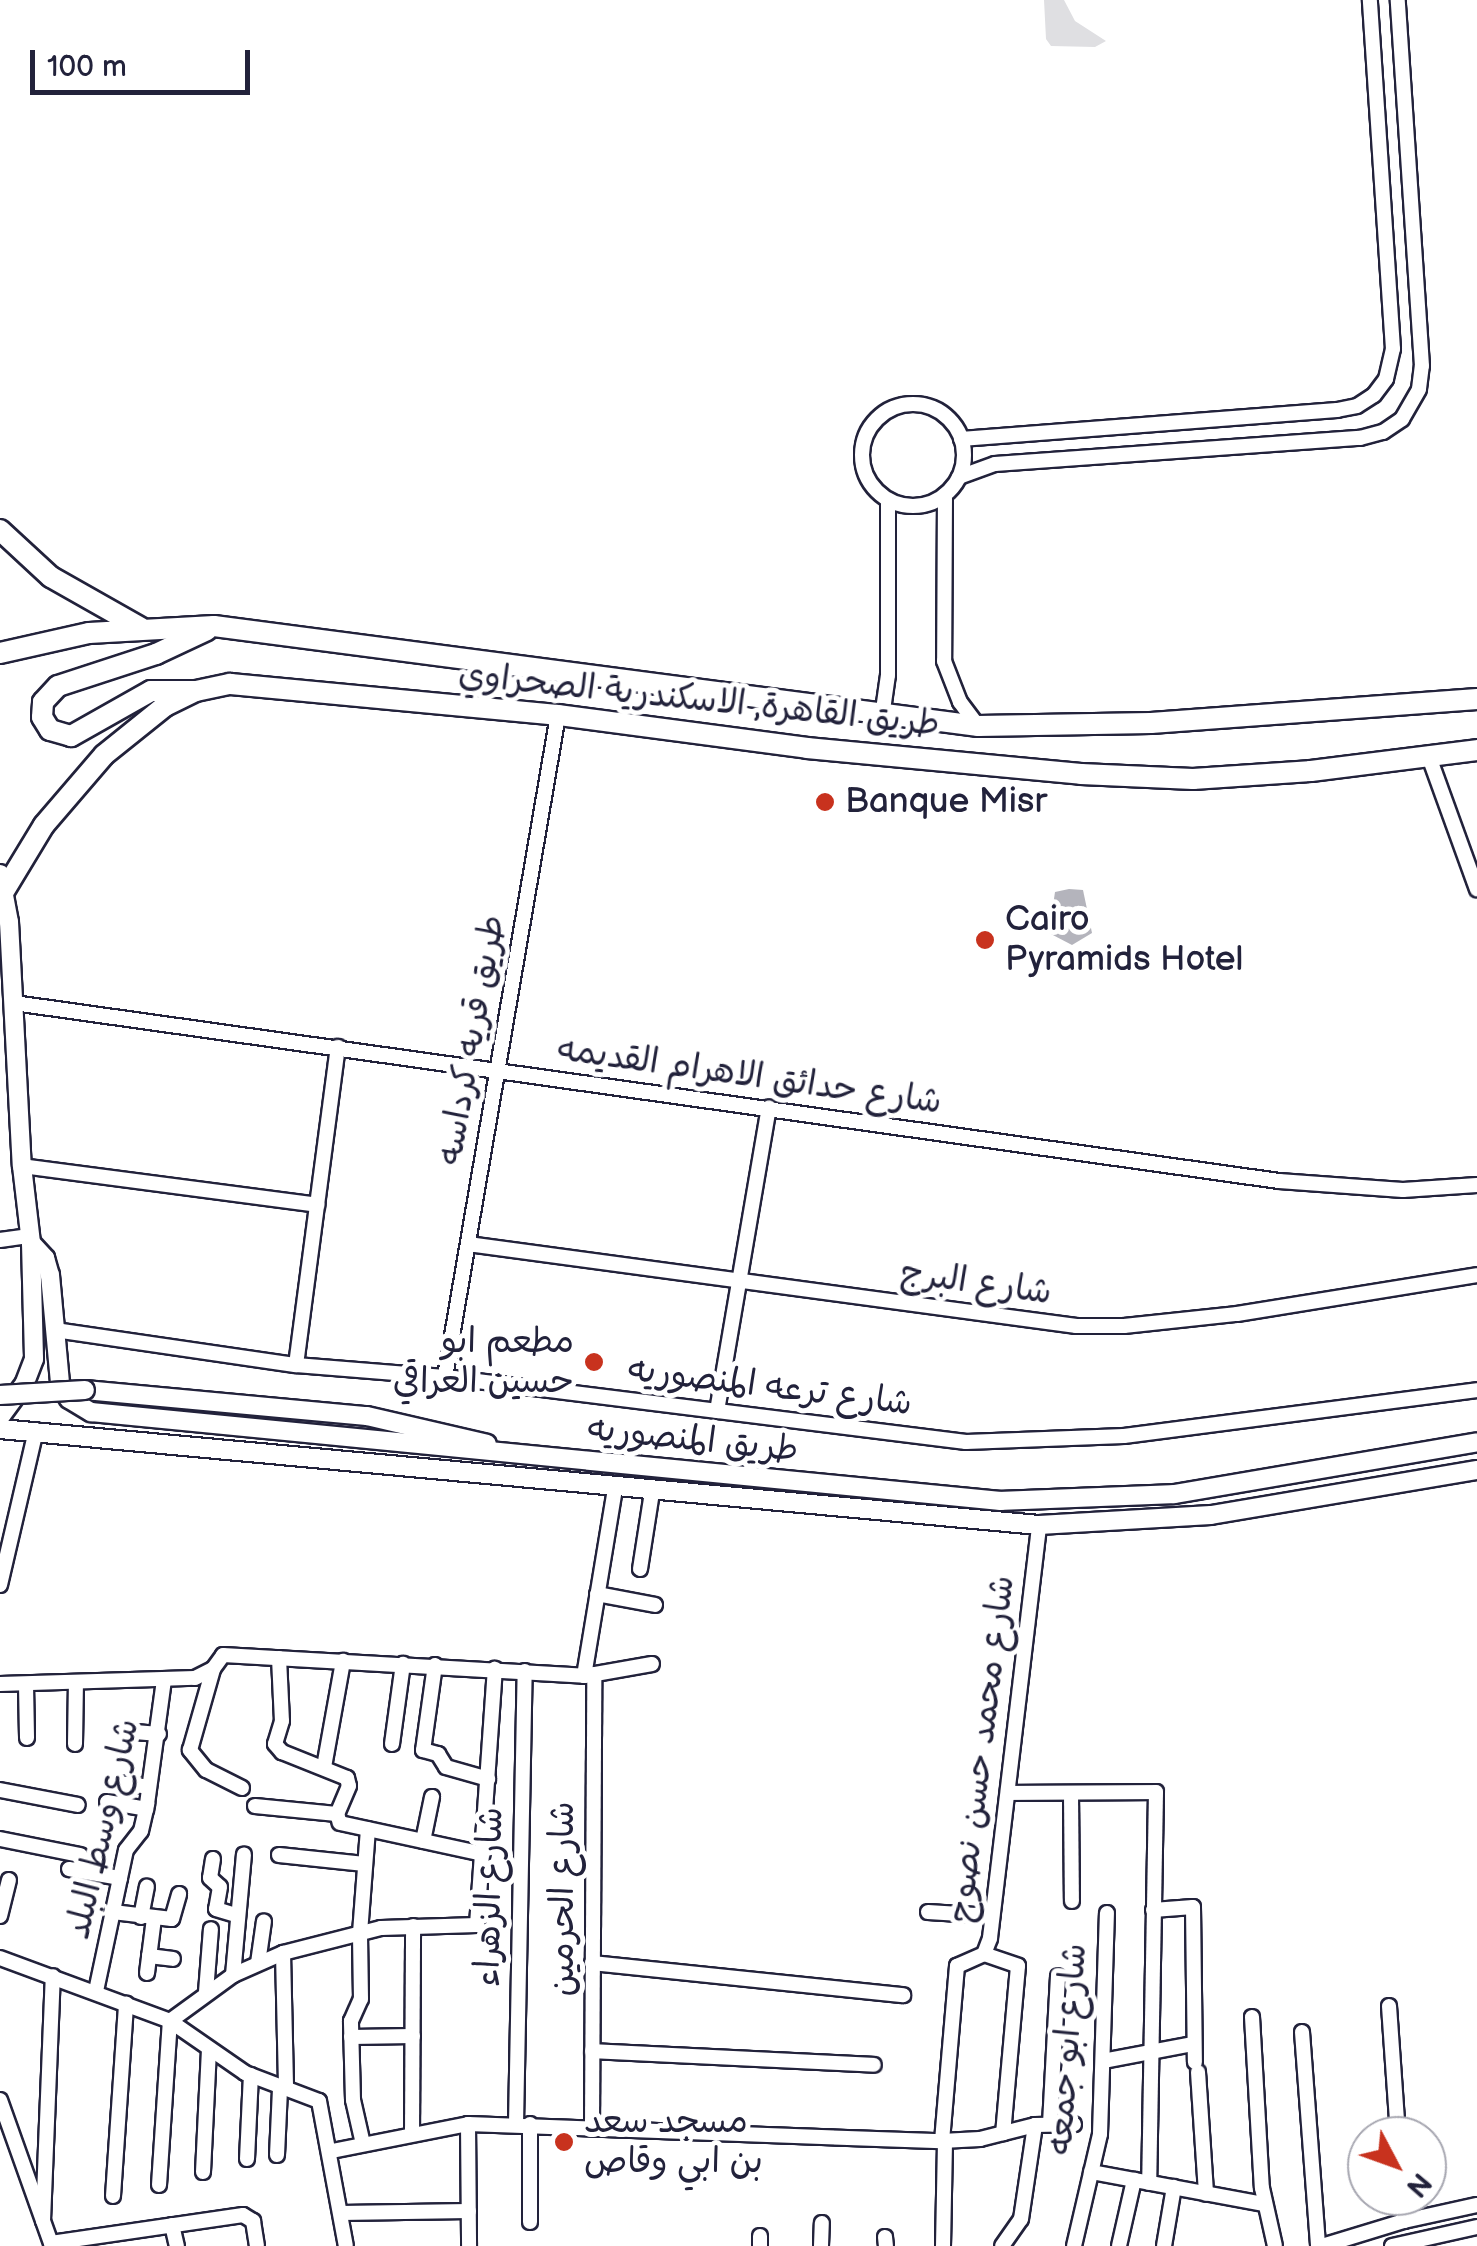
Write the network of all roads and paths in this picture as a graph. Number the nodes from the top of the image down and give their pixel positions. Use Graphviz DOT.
graph roads {
  1 [pos="1370,0"];
  2 [pos="1398,0"];
  3 [pos="961,439"];
  4 [pos="959,477"];
  5 [pos="944,495"];
  6 [pos="888,500"];
  7 [pos="0,530"];
  8 [pos="214,626"];
  9 [pos="142,629"];
  10 [pos="0,653"];
  11 [pos="196,691"];
  12 [pos="1477,699"];
  13 [pos="558,714"];
  14 [pos="882,717"];
  15 [pos="978,726"];
  16 [pos="1477,750"];
  17 [pos="1428,754"];
  18 [pos="2,882"];
  19 [pos="1477,889"];
  20 [pos="10,952"];
  21 [pos="0,969"];
  22 [pos="14,1003"];
  23 [pos="338,1047"];
  24 [pos="497,1070"];
  25 [pos="770,1107"];
  26 [pos="22,1166"];
  27 [pos="1477,1185"];
  28 [pos="317,1205"];
  29 [pos="0,1240"];
  30 [pos="30,1240"];
  31 [pos="468,1244"];
  32 [pos="1477,1276"];
  33 [pos="739,1281"];
  34 [pos="55,1330"];
  35 [pos="296,1365"];
  36 [pos="446,1376"];
  37 [pos="1477,1390"];
  38 [pos="0,1395"];
  39 [pos="717,1411"];
  40 [pos="0,1417"];
  41 [pos="0,1428"];
  42 [pos="36,1430"];
  43 [pos="1477,1442"];
  44 [pos="515,1455"];
  45 [pos="1477,1470"];
  46 [pos="615,1488"];
  47 [pos="652,1492"];
  48 [pos="1039,1525"];
  49 [pos="640,1569"];
  50 [pos="0,1585"];
  51 [pos="597,1594"];
  52 [pos="655,1605"];
  53 [pos="279,1658"];
  54 [pos="343,1661"];
  55 [pos="403,1664"];
  56 [pos="652,1664"];
  57 [pos="435,1665"];
  58 [pos="495,1669"];
  59 [pos="212,1670"];
  60 [pos="525,1671"];
  61 [pos="589,1675"];
  62 [pos="164,1680"];
  63 [pos="76,1683"];
  64 [pos="0,1684"];
  65 [pos="26,1686"];
  66 [pos="134,1732"];
  67 [pos="159,1734"];
  68 [pos="28,1738"];
  69 [pos="75,1744"];
  70 [pos="392,1744"];
  71 [pos="324,1767"];
  72 [pos="488,1778"];
  73 [pos="118,1783"];
  74 [pos="150,1787"];
  75 [pos="242,1788"];
  76 [pos="0,1790"];
  77 [pos="1008,1793"];
  78 [pos="1071,1794"];
  79 [pos="432,1798"];
  80 [pos="107,1802"];
  81 [pos="78,1805"];
  82 [pos="255,1806"];
  83 [pos="146,1809"];
  84 [pos="337,1814"];
  85 [pos="368,1829"];
  86 [pos="0,1839"];
  87 [pos="423,1841"];
  88 [pos="244,1854"];
  89 [pos="483,1854"];
  90 [pos="80,1855"];
  91 [pos="279,1855"];
  92 [pos="212,1859"];
  93 [pos="365,1864"];
  94 [pos="69,1869"];
  95 [pos="120,1878"];
  96 [pos="9,1880"];
  97 [pos="146,1887"];
  98 [pos="180,1894"];
  99 [pos="1072,1901"];
  100 [pos="1153,1910"];
  101 [pos="113,1912"];
  102 [pos="928,1912"];
  103 [pos="1107,1913"];
  104 [pos="236,1915"];
  105 [pos="0,1916"];
  106 [pos="992,1916"];
  107 [pos="147,1918"];
  108 [pos="264,1922"];
  109 [pos="414,1926"];
  110 [pos="211,1929"];
  111 [pos="360,1933"];
  112 [pos="283,1954"];
  113 [pos="984,1954"];
  114 [pos="149,1956"];
  115 [pos="0,1958"];
  116 [pos="174,1958"];
  117 [pos="258,1963"];
  118 [pos="592,1963"];
  119 [pos="147,1973"];
  120 [pos="233,1975"];
  121 [pos="53,1976"];
  122 [pos="1058,1976"];
  123 [pos="96,1991"];
  124 [pos="206,1992"];
  125 [pos="903,1995"];
  126 [pos="126,2004"];
  127 [pos="1390,2006"];
  128 [pos="1252,2018"];
  129 [pos="170,2021"];
  130 [pos="1302,2032"];
  131 [pos="413,2036"];
  132 [pos="351,2037"];
  133 [pos="1193,2044"];
  134 [pos="592,2051"];
  135 [pos="209,2052"];
  136 [pos="1148,2053"];
  137 [pos="1103,2060"];
  138 [pos="874,2064"];
  139 [pos="252,2075"];
  140 [pos="284,2088"];
  141 [pos="0,2100"];
  142 [pos="1397,2116"];
  143 [pos="468,2124"];
  144 [pos="523,2124"];
  145 [pos="1074,2124"];
  146 [pos="592,2125"];
  147 [pos="1042,2125"];
  148 [pos="1003,2133"];
  149 [pos="412,2134"];
  150 [pos="943,2141"];
  151 [pos="363,2144"];
  152 [pos="332,2151"];
  153 [pos="277,2155"];
  154 [pos="247,2159"];
  155 [pos="203,2172"];
  156 [pos="1091,2172"];
  157 [pos="1141,2181"];
  158 [pos="159,2186"];
  159 [pos="1174,2188"];
  160 [pos="1206,2194"];
  161 [pos="113,2196"];
  162 [pos="1264,2204"];
  163 [pos="1477,2205"];
  164 [pos="469,2211"];
  165 [pos="341,2213"];
  166 [pos="1404,2216"];
  167 [pos="43,2221"];
  168 [pos="1404,2221"];
  169 [pos="530,2222"];
  170 [pos="822,2223"];
  171 [pos="172,2225"];
  172 [pos="1477,2227"];
  173 [pos="51,2245"];
  174 [pos="177,2246"];
  175 [pos="256,2246"];
  176 [pos="346,2246"];
  177 [pos="469,2246"];
  178 [pos="821,2246"];
  179 [pos="944,2246"];
  180 [pos="1002,2246"];
  181 [pos="1074,2246"];
  182 [pos="1118,2246"];
  183 [pos="1164,2246"];
  184 [pos="1274,2246"];
  185 [pos="1320,2246"];
  186 [pos="1394,2246"];
  1 -- 3 [label="street"];
  2 -- 4 [label="street"];
  3 -- 4 [label="street"];
  3 -- 6 [label="street"];
  4 -- 5 [label="street"];
  5 -- 6 [label="street"];
  5 -- 15 [label="street"];
  6 -- 14 [label="street"];
  7 -- 9 [label="highway"];
  8 -- 9 [label="highway, طريق القاهرة, الاسكندرية الصحراوي"];
  8 -- 11 [label="highway"];
  8 -- 14 [label="highway, طريق القاهرة, الاسكندرية الصحراوي"];
  9 -- 10 [label="highway, طريق القاهرة, الاسكندرية الصحراوي"];
  11 -- 13 [label="highway, طريق القاهرة, الاسكندرية الصحراوي"];
  11 -- 18 [label="highway, طريق القاهرة, الاسكندرية الصحراوي"];
  12 -- 15 [label="highway, طريق القاهرة, الاسكندرية الصحراوي"];
  13 -- 17 [label="highway, طريق القاهرة, الاسكندرية الصحراوي"];
  13 -- 24 [label="street, طريق قريه كرداسه"];
  14 -- 15 [label="highway, طريق القاهرة, الاسكندرية الصحراوي"];
  16 -- 17 [label="highway, طريق القاهرة, الاسكندرية الصحراوي"];
  17 -- 19 [label="street"];
  18 -- 20 [label="main road"];
  20 -- 21 [label="street"];
  20 -- 22 [label="main road"];
  22 -- 23 [label="street, شارع حدائق الاهرام القديمه"];
  22 -- 26 [label="main road"];
  23 -- 24 [label="street, شارع حدائق الاهرام القديمه"];
  23 -- 28 [label="street"];
  24 -- 25 [label="street, شارع حدائق الاهرام القديمه"];
  24 -- 31 [label="street, طريق قريه كرداسه"];
  25 -- 27 [label="street, شارع حدائق الاهرام القديمه"];
  25 -- 33 [label="street"];
  26 -- 28 [label="street"];
  26 -- 30 [label="main road"];
  28 -- 35 [label="street"];
  29 -- 30 [label="street"];
  30 -- 34 [label="main road, طريق المنصوريه"];
  30 -- 40 [label="main road"];
  31 -- 33 [label="street, شارع البرج"];
  31 -- 36 [label="street, طريق قريه كرداسه"];
  32 -- 33 [label="street, شارع البرج"];
  33 -- 39 [label="street"];
  34 -- 35 [label="street, شارع ترعه المنصوريه"];
  34 -- 44 [label="main road, طريق المنصوريه"];
  35 -- 36 [label="street, شارع ترعه المنصوريه"];
  36 -- 39 [label="street, شارع ترعه المنصوريه"];
  37 -- 39 [label="street, شارع ترعه المنصوريه"];
  38 -- 44 [label="main road, bridge"];
  41 -- 42 [label="main road, طريق المنصوريه"];
  42 -- 46 [label="main road, طريق المنصوريه"];
  42 -- 50 [label="street"];
  43 -- 44 [label="main road, طريق المنصوريه"];
  45 -- 48 [label="main road, طريق المنصوريه"];
  46 -- 47 [label="main road, طريق المنصوريه"];
  46 -- 51 [label="street, شارع الحرمين"];
  47 -- 48 [label="main road, طريق المنصوريه"];
  47 -- 49 [label="street"];
  48 -- 77 [label="street, شارع محمد حسن نصوح"];
  51 -- 52 [label="street"];
  51 -- 61 [label="street, شارع الحرمين"];
  53 -- 54 [label="street"];
  53 -- 59 [label="street"];
  53 -- 71 [label="street"];
  54 -- 55 [label="street"];
  54 -- 71 [label="street"];
  55 -- 57 [label="street"];
  55 -- 70 [label="street"];
  56 -- 61 [label="street"];
  57 -- 58 [label="street"];
  57 -- 72 [label="street"];
  58 -- 60 [label="street"];
  58 -- 72 [label="street"];
  59 -- 62 [label="street"];
  59 -- 75 [label="street"];
  60 -- 61 [label="street"];
  60 -- 144 [label="street, شارع الزهراء"];
  61 -- 118 [label="street, شارع الحرمين"];
  62 -- 63 [label="street"];
  62 -- 67 [label="street, شارع وسط البلد"];
  63 -- 65 [label="street"];
  63 -- 69 [label="street"];
  64 -- 65 [label="street"];
  65 -- 68 [label="street"];
  66 -- 67 [label="street"];
  67 -- 74 [label="street, شارع وسط البلد"];
  71 -- 84 [label="street"];
  72 -- 89 [label="street"];
  73 -- 74 [label="street"];
  74 -- 83 [label="street, شارع وسط البلد"];
  76 -- 81 [label="street"];
  77 -- 78 [label="street"];
  77 -- 106 [label="street, شارع محمد حسن نصوح"];
  78 -- 99 [label="street"];
  78 -- 100 [label="street"];
  79 -- 87 [label="street"];
  80 -- 83 [label="street"];
  82 -- 84 [label="street"];
  83 -- 95 [label="street, شارع وسط البلد"];
  84 -- 85 [label="street"];
  85 -- 87 [label="street"];
  85 -- 93 [label="street"];
  86 -- 90 [label="street"];
  87 -- 89 [label="street"];
  88 -- 104 [label="street"];
  89 -- 109 [label="street"];
  91 -- 93 [label="street"];
  92 -- 104 [label="street"];
  93 -- 111 [label="street"];
  94 -- 95 [label="street"];
  95 -- 101 [label="street, شارع وسط البلد"];
  96 -- 105 [label="street"];
  97 -- 107 [label="street"];
  98 -- 107 [label="street"];
  100 -- 133 [label="street"];
  100 -- 136 [label="street"];
  101 -- 107 [label="street"];
  101 -- 123 [label="street, شارع وسط البلد"];
  102 -- 106 [label="street"];
  103 -- 137 [label="street, شارع ابو جمعه"];
  104 -- 120 [label="street"];
  106 -- 113 [label="street, شارع محمد حسن نصوح"];
  107 -- 114 [label="street"];
  108 -- 117 [label="street"];
  109 -- 111 [label="street"];
  109 -- 131 [label="street"];
  110 -- 124 [label="street"];
  111 -- 112 [label="street"];
  111 -- 132 [label="street"];
  112 -- 117 [label="street"];
  112 -- 140 [label="street"];
  113 -- 148 [label="street"];
  113 -- 150 [label="street, شارع محمد حسن نصوح"];
  114 -- 116 [label="street"];
  114 -- 119 [label="street"];
  115 -- 121 [label="street"];
  117 -- 120 [label="street"];
  118 -- 125 [label="street"];
  118 -- 134 [label="street, شارع الحرمين"];
  120 -- 124 [label="street"];
  121 -- 123 [label="street"];
  121 -- 167 [label="street"];
  122 -- 147 [label="street"];
  123 -- 126 [label="street"];
  124 -- 129 [label="street"];
  126 -- 129 [label="street"];
  126 -- 161 [label="street"];
  127 -- 142 [label="street"];
  128 -- 162 [label="street"];
  129 -- 135 [label="street"];
  129 -- 158 [label="street"];
  130 -- 185 [label="street"];
  131 -- 132 [label="street"];
  131 -- 149 [label="street"];
  132 -- 151 [label="street"];
  133 -- 136 [label="street"];
  133 -- 160 [label="street"];
  134 -- 138 [label="street"];
  134 -- 146 [label="street, شارع الحرمين"];
  135 -- 139 [label="street"];
  135 -- 155 [label="street"];
  136 -- 137 [label="street"];
  136 -- 157 [label="street"];
  137 -- 156 [label="street, شارع ابو جمعه"];
  139 -- 140 [label="street"];
  139 -- 154 [label="street"];
  140 -- 152 [label="street"];
  140 -- 153 [label="street"];
  141 -- 167 [label="street"];
  143 -- 144 [label="street"];
  143 -- 149 [label="street"];
  143 -- 164 [label="street"];
  144 -- 146 [label="street"];
  144 -- 169 [label="street, شارع الزهراء"];
  145 -- 147 [label="street"];
  146 -- 150 [label="street"];
  147 -- 148 [label="street"];
  147 -- 180 [label="street"];
  148 -- 150 [label="street"];
  149 -- 151 [label="street"];
  150 -- 179 [label="street, شارع محمد حسن نصوح"];
  151 -- 152 [label="street"];
  152 -- 165 [label="street"];
  156 -- 157 [label="street"];
  156 -- 181 [label="street, شارع ابو جمعه"];
  157 -- 159 [label="street"];
  157 -- 182 [label="street"];
  159 -- 160 [label="street"];
  159 -- 183 [label="street"];
  160 -- 162 [label="street"];
  162 -- 184 [label="street"];
  163 -- 168 [label="street"];
  164 -- 165 [label="street"];
  164 -- 177 [label="street"];
  165 -- 176 [label="street"];
  166 -- 168 [label="street"];
  167 -- 173 [label="street"];
  168 -- 185 [label="street"];
  170 -- 178 [label="street"];
  171 -- 173 [label="street"];
  171 -- 174 [label="street"];
  171 -- 175 [label="street"];
  172 -- 186 [label="street"];
}
